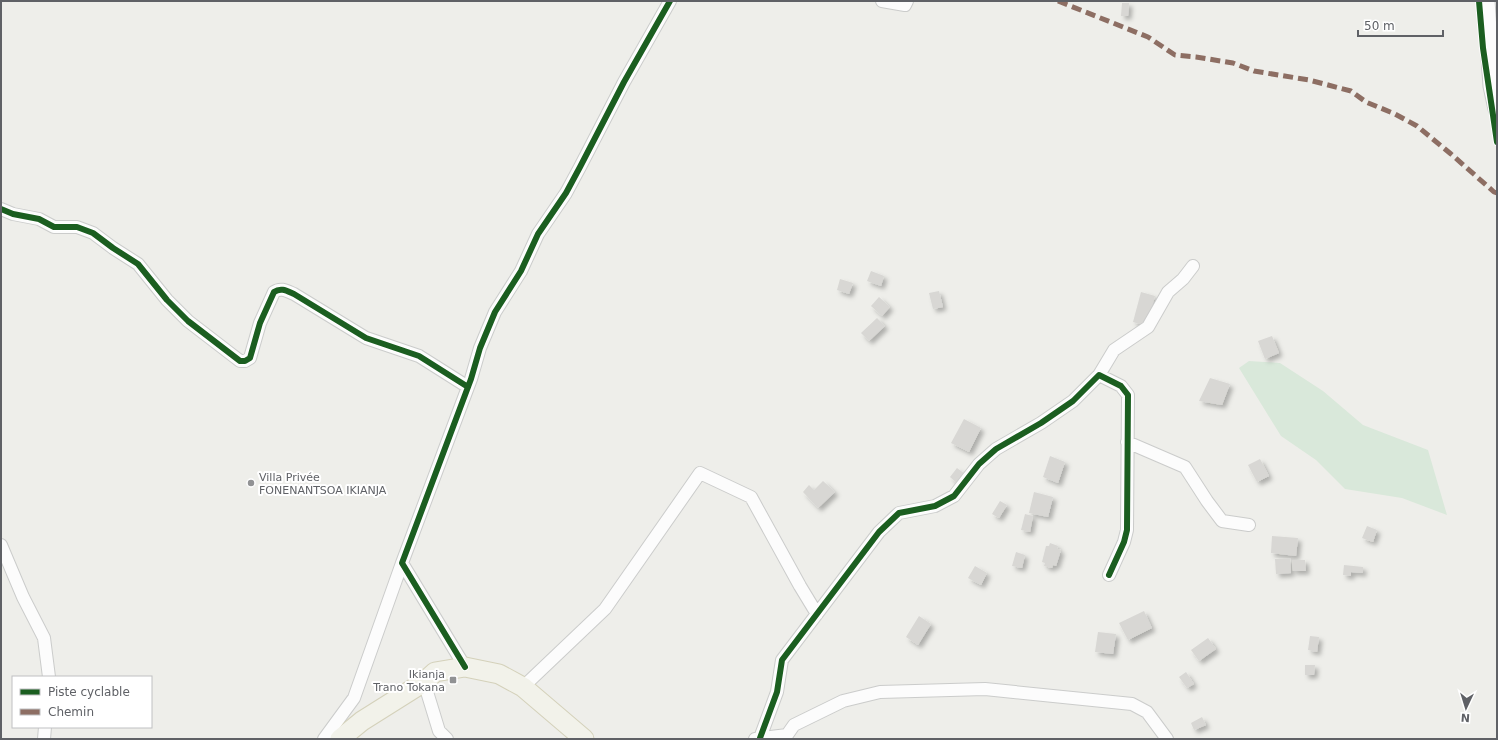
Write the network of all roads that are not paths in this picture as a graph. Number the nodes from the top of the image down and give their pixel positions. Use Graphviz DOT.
graph roads {
  1 [pos="670,1"];
  2 [pos="882,1"];
  3 [pos="907,1"];
  4 [pos="1486,1"];
  5 [pos="1497,109"];
  6 [pos="1,209"];
  7 [pos="1193,266"];
  8 [pos="1099,375"];
  9 [pos="468,387"];
  10 [pos="1127,442"];
  11 [pos="1249,525"];
  12 [pos="1,545"];
  13 [pos="402,563"];
  14 [pos="1110,575"];
  15 [pos="817,614"];
  16 [pos="465,667"];
  17 [pos="49,676"];
  18 [pos="424,682"];
  19 [pos="523,686"];
  20 [pos="45,728"];
  21 [pos="790,737"];
  22 [pos="757,738"];
  23 [pos="44,739"];
  24 [pos="324,739"];
  25 [pos="340,739"];
  26 [pos="447,739"];
  27 [pos="584,739"];
  28 [pos="1167,739"];
  1 -- 9 [label="street"];
  2 -- 3 [label="street"];
  4 -- 5 [label="main road"];
  6 -- 9 [label="street"];
  7 -- 8 [label="street"];
  8 -- 10 [label="street"];
  8 -- 15 [label="street"];
  9 -- 13 [label="street"];
  10 -- 11 [label="street"];
  10 -- 14 [label="street"];
  12 -- 17 [label="street"];
  13 -- 16 [label="street"];
  13 -- 24 [label="street"];
  15 -- 19 [label="street"];
  15 -- 22 [label="street"];
  16 -- 18 [label="main road"];
  16 -- 19 [label="main road"];
  18 -- 25 [label="main road"];
  18 -- 26 [label="street"];
  19 -- 27 [label="main road"];
  20 -- 23 [label="street"];
  21 -- 22 [label="street"];
  21 -- 28 [label="street"];
}
